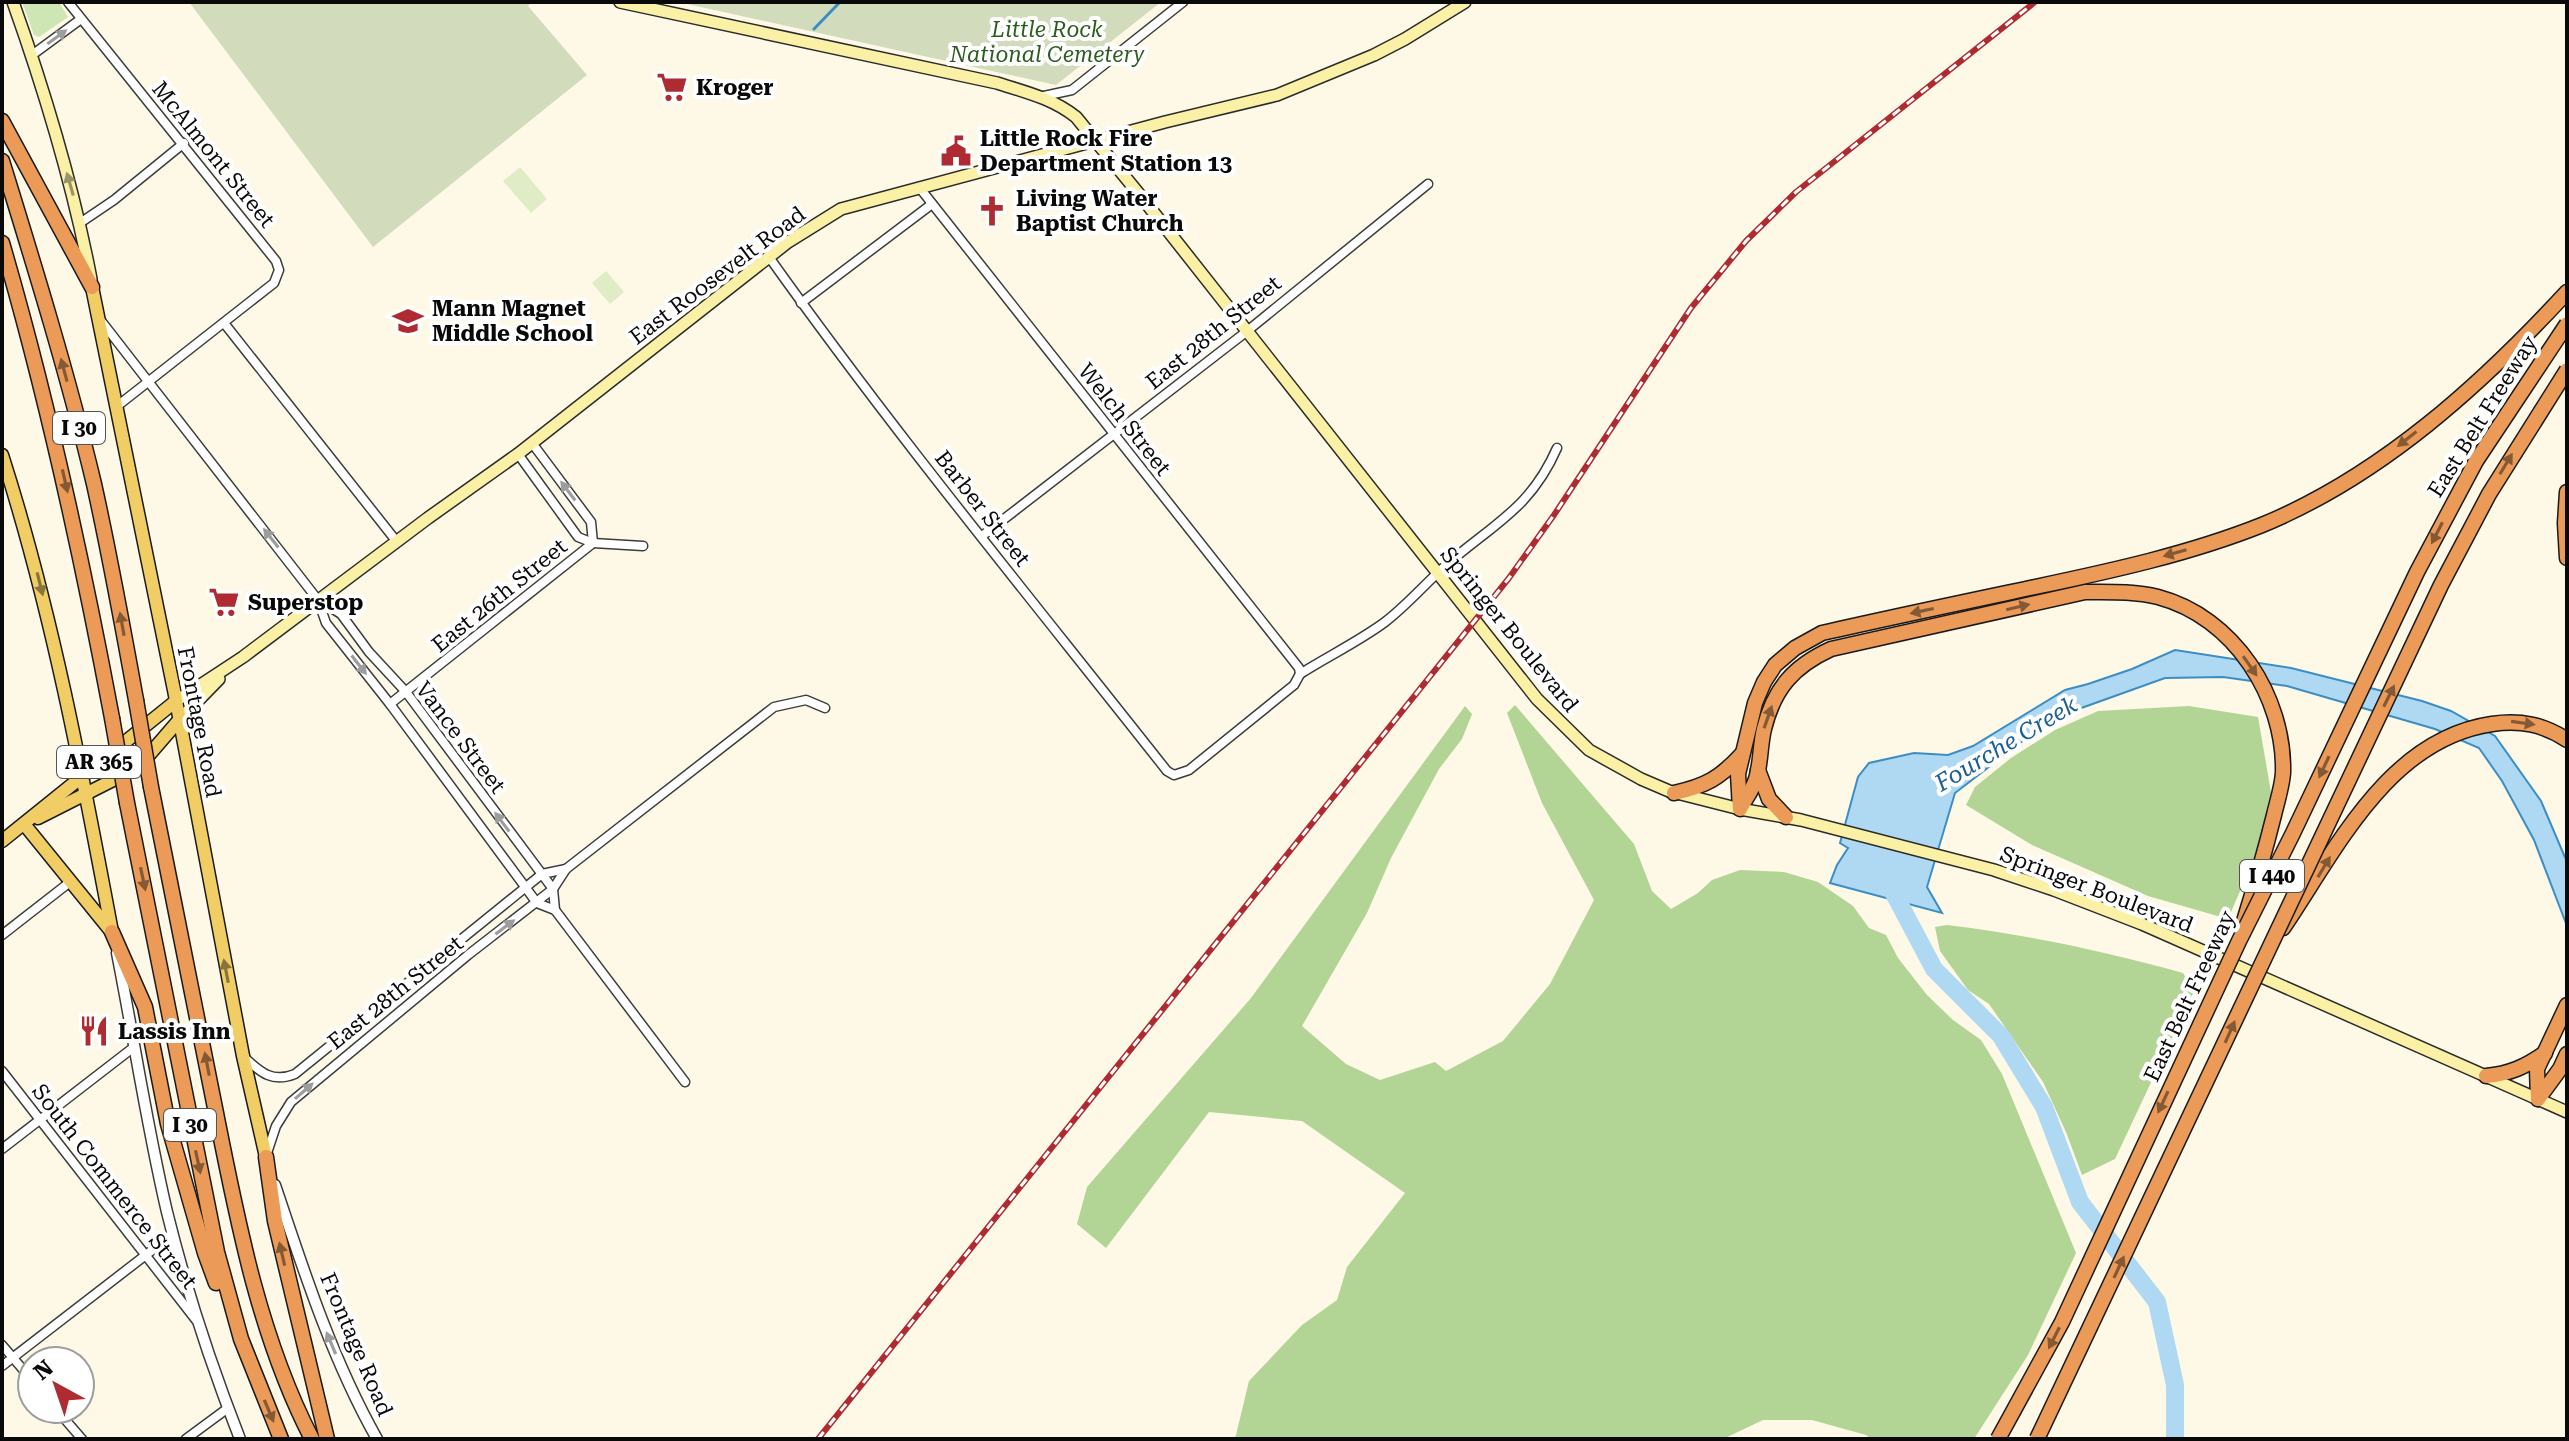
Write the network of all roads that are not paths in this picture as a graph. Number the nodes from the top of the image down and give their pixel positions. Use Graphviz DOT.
graph roads {
  1 [pos="13,2"];
  2 [pos="68,2"];
  3 [pos="620,2"];
  4 [pos="1183,2"];
  5 [pos="1465,2"];
  6 [pos="81,19"];
  7 [pos="32,55"];
  8 [pos="1039,96"];
  9 [pos="2,121"];
  10 [pos="1095,141"];
  11 [pos="184,143"];
  12 [pos="2,161"];
  13 [pos="1428,184"];
  14 [pos="919,187"];
  15 [pos="932,204"];
  16 [pos="80,223"];
  17 [pos="2,243"];
  18 [pos="769,257"];
  19 [pos="92,287"];
  20 [pos="2567,292"];
  21 [pos="801,303"];
  22 [pos="99,319"];
  23 [pos="2567,324"];
  24 [pos="221,325"];
  25 [pos="1246,332"];
  26 [pos="2567,370"];
  27 [pos="149,381"];
  28 [pos="116,407"];
  29 [pos="1113,435"];
  30 [pos="532,443"];
  31 [pos="1557,448"];
  32 [pos="518,454"];
  33 [pos="2,455"];
  34 [pos="5,469"];
  35 [pos="7,492"];
  36 [pos="2567,492"];
  37 [pos="982,536"];
  38 [pos="397,542"];
  39 [pos="593,543"];
  40 [pos="643,546"];
  41 [pos="2567,558"];
  42 [pos="1437,573"];
  43 [pos="318,600"];
  44 [pos="243,657"];
  45 [pos="1300,674"];
  46 [pos="406,692"];
  47 [pos="176,701"];
  48 [pos="390,704"];
  49 [pos="825,708"];
  50 [pos="180,719"];
  51 [pos="2567,740"];
  52 [pos="1743,754"];
  53 [pos="1758,768"];
  54 [pos="81,776"];
  55 [pos="1674,793"];
  56 [pos="87,795"];
  57 [pos="1740,809"];
  58 [pos="1786,817"];
  59 [pos="24,824"];
  60 [pos="2,841"];
  61 [pos="566,869"];
  62 [pos="542,874"];
  63 [pos="70,882"];
  64 [pos="525,888"];
  65 [pos="553,889"];
  66 [pos="537,903"];
  67 [pos="555,910"];
  68 [pos="112,932"];
  69 [pos="2,935"];
  70 [pos="2239,941"];
  71 [pos="2265,955"];
  72 [pos="2564,1011"];
  73 [pos="134,1047"];
  74 [pos="2545,1053"];
  75 [pos="2567,1055"];
  76 [pos="243,1056"];
  77 [pos="2,1071"];
  78 [pos="2486,1076"];
  79 [pos="2567,1076"];
  80 [pos="685,1082"];
  81 [pos="2538,1099"];
  82 [pos="2567,1112"];
  83 [pos="40,1120"];
  84 [pos="2,1149"];
  85 [pos="266,1157"];
  86 [pos="173,1234"];
  87 [pos="146,1256"];
  88 [pos="199,1323"];
  89 [pos="241,1339"];
  90 [pos="2,1345"];
  91 [pos="13,1357"];
  92 [pos="16,1361"];
  93 [pos="2,1366"];
  94 [pos="228,1408"];
  95 [pos="186,1439"];
  96 [pos="240,1439"];
  97 [pos="281,1439"];
  98 [pos="312,1439"];
  99 [pos="327,1439"];
  100 [pos="377,1439"];
  101 [pos="1998,1439"];
  102 [pos="2037,1439"];
  1 -- 7 [label="main road, Frontage Road"];
  2 -- 6 [label="street, McAlmont Street"];
  3 -- 8 [label="main road, Springer Boulevard"];
  4 -- 8 [label="street"];
  5 -- 10 [label="main road, East Roosevelt Road"];
  7 -- 6 [label="street, one-way"];
  6 -- 11 [label="street, McAlmont Street"];
  16 -- 7 [label="main road, Frontage Road, one-way"];
  8 -- 10 [label="main road, Springer Boulevard"];
  9 -- 19 [label="highway"];
  10 -- 14 [label="main road, East Roosevelt Road / AR 365"];
  10 -- 25 [label="main road, Springer Boulevard"];
  11 -- 16 [label="street"];
  11 -- 24 [label="street, McAlmont Street"];
  98 -- 12 [label="highway, I 30, one-way, bridge"];
  13 -- 25 [label="street, East 28th Street"];
  14 -- 15 [label="street, Welch Street"];
  14 -- 18 [label="main road, East Roosevelt Road / AR 365"];
  15 -- 21 [label="street"];
  15 -- 29 [label="street, Welch Street"];
  16 -- 19 [label="main road, Frontage Road"];
  17 -- 89 [label="highway, I 30, one-way, bridge"];
  18 -- 21 [label="street, Barber Street"];
  18 -- 30 [label="main road, East Roosevelt Road / AR 365"];
  19 -- 22 [label="main road, Frontage Road"];
  20 -- 52 [label="highway, one-way"];
  21 -- 37 [label="street, Barber Street"];
  22 -- 27 [label="street, Vance Street"];
  22 -- 28 [label="main road, Frontage Road"];
  23 -- 70 [label="highway, East Belt Freeway / I 440, one-way, bridge"];
  24 -- 27 [label="street"];
  24 -- 38 [label="street"];
  25 -- 29 [label="street, East 28th Street"];
  25 -- 42 [label="main road, Springer Boulevard"];
  71 -- 26 [label="highway, East Belt Freeway / I 440, one-way, bridge"];
  27 -- 28 [label="street"];
  43 -- 27 [label="street, Vance Street, one-way"];
  28 -- 47 [label="main road, Frontage Road"];
  29 -- 37 [label="street, East 28th Street"];
  29 -- 45 [label="street, Welch Street"];
  30 -- 32 [label="main road, East Roosevelt Road / AR 365"];
  39 -- 30 [label="street, one-way"];
  31 -- 42 [label="street"];
  32 -- 38 [label="main road, East Roosevelt Road / AR 365"];
  32 -- 39 [label="street"];
  33 -- 34 [label="main road"];
  34 -- 35 [label="main road"];
  35 -- 54 [label="main road, one-way"];
  36 -- 41 [label="highway"];
  37 -- 45 [label="street, Barber Street"];
  38 -- 43 [label="main road, East Roosevelt Road / AR 365"];
  39 -- 40 [label="street"];
  39 -- 46 [label="street, East 26th Street"];
  42 -- 45 [label="street"];
  42 -- 55 [label="main road, Springer Boulevard"];
  43 -- 44 [label="main road, East Roosevelt Road / AR 365"];
  43 -- 46 [label="street, Vance Street"];
  43 -- 48 [label="street, Vance Street, one-way"];
  44 -- 47 [label="main road, East Roosevelt Road / AR 365"];
  44 -- 50 [label="main road, East Roosevelt Road / AR 365"];
  46 -- 48 [label="street, East 26th Street"];
  62 -- 46 [label="street, Vance Street, one-way"];
  47 -- 50 [label="main road, Frontage Road"];
  47 -- 54 [label="main road, East Roosevelt Road / AR 365"];
  48 -- 64 [label="street, Vance Street"];
  49 -- 61 [label="street, East 28th Street"];
  50 -- 56 [label="main road, East Roosevelt Road / AR 365"];
  76 -- 50 [label="main road, Frontage Road, one-way"];
  71 -- 51 [label="highway, one-way, bridge"];
  52 -- 55 [label="highway"];
  52 -- 57 [label="highway"];
  53 -- 57 [label="highway"];
  53 -- 58 [label="highway"];
  53 -- 70 [label="highway, one-way, bridge"];
  54 -- 56 [label="main road"];
  54 -- 59 [label="main road, East Roosevelt Road / AR 365"];
  55 -- 57 [label="main road, Springer Boulevard"];
  56 -- 59 [label="main road, East Roosevelt Road / AR 365"];
  56 -- 68 [label="main road"];
  57 -- 58 [label="main road, Springer Boulevard"];
  58 -- 78 [label="main road, Springer Boulevard"];
  59 -- 60 [label="main road, East Roosevelt Road / AR 365"];
  59 -- 63 [label="main road"];
  61 -- 62 [label="street, East 28th Street"];
  61 -- 65 [label="street, East 28th Street"];
  62 -- 64 [label="street, East 28th Street"];
  62 -- 65 [label="street, Vance Street"];
  63 -- 68 [label="main road"];
  63 -- 69 [label="street"];
  64 -- 66 [label="street, Vance Street"];
  64 -- 76 [label="street, East 28th Street"];
  65 -- 66 [label="street, East 28th Street"];
  65 -- 67 [label="street"];
  66 -- 67 [label="street"];
  85 -- 66 [label="street, East 28th Street, one-way"];
  67 -- 80 [label="street"];
  68 -- 73 [label="street"];
  68 -- 89 [label="highway"];
  70 -- 101 [label="highway, East Belt Freeway / I 440, one-way, bridge"];
  102 -- 71 [label="highway, East Belt Freeway / I 440, one-way, bridge"];
  72 -- 74 [label="highway"];
  73 -- 83 [label="street"];
  73 -- 86 [label="street"];
  74 -- 78 [label="highway"];
  74 -- 81 [label="highway"];
  75 -- 79 [label="highway"];
  75 -- 81 [label="highway"];
  76 -- 85 [label="main road, Frontage Road"];
  77 -- 83 [label="street, South Commerce Street"];
  78 -- 81 [label="main road, Springer Boulevard"];
  81 -- 82 [label="main road, Springer Boulevard"];
  83 -- 84 [label="street"];
  83 -- 87 [label="street, South Commerce Street"];
  99 -- 85 [label="highway, one-way"];
  100 -- 85 [label="street, Frontage Road, one-way"];
  86 -- 87 [label="street"];
  86 -- 88 [label="street"];
  87 -- 88 [label="street, South Commerce Street"];
  87 -- 91 [label="street"];
  88 -- 94 [label="street"];
  89 -- 97 [label="highway, I 30, one-way"];
  90 -- 91 [label="street"];
  91 -- 92 [label="street"];
  91 -- 93 [label="street"];
  94 -- 95 [label="street"];
  94 -- 96 [label="street"];
}
